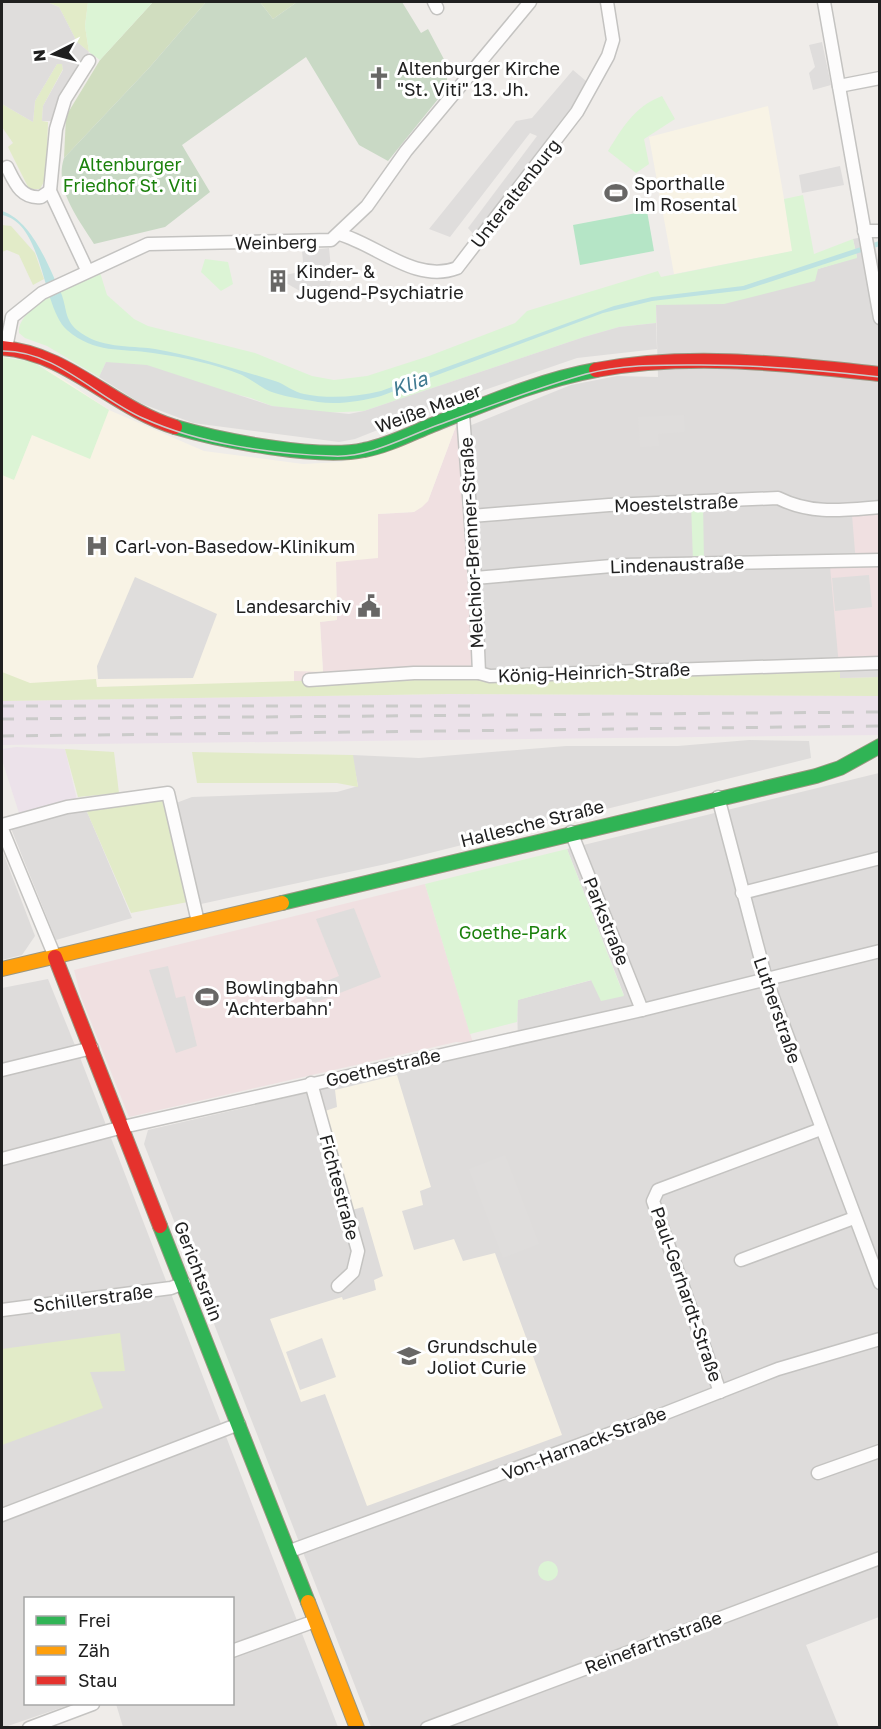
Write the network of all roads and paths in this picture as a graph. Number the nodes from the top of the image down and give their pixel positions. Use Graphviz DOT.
graph roads {
  1 [pos="530,2"];
  2 [pos="607,2"];
  3 [pos="824,2"];
  4 [pos="89,61"];
  5 [pos="879,78"];
  6 [pos="839,86"];
  7 [pos="7,167"];
  8 [pos="50,191"];
  9 [pos="879,231"];
  10 [pos="865,233"];
  11 [pos="339,234"];
  12 [pos="87,270"];
  13 [pos="879,318"];
  14 [pos="4,348"];
  15 [pos="879,374"];
  16 [pos="463,414"];
  17 [pos="879,507"];
  18 [pos="471,516"];
  19 [pos="879,560"];
  20 [pos="475,578"];
  21 [pos="879,663"];
  22 [pos="478,673"];
  23 [pos="309,680"];
  24 [pos="879,733"];
  25 [pos="874,748"];
  26 [pos="718,797"];
  27 [pos="2,827"];
  28 [pos="571,832"];
  29 [pos="879,858"];
  30 [pos="742,893"];
  31 [pos="198,922"];
  32 [pos="879,951"];
  33 [pos="55,957"];
  34 [pos="2,969"];
  35 [pos="766,979"];
  36 [pos="642,1010"];
  37 [pos="92,1048"];
  38 [pos="2,1070"];
  39 [pos="311,1083"];
  40 [pos="123,1127"];
  41 [pos="821,1129"];
  42 [pos="2,1159"];
  43 [pos="854,1218"];
  44 [pos="741,1260"];
  45 [pos="184,1283"];
  46 [pos="879,1283"];
  47 [pos="338,1286"];
  48 [pos="2,1310"];
  49 [pos="879,1339"];
  50 [pos="720,1392"];
  51 [pos="239,1424"];
  52 [pos="879,1451"];
  53 [pos="818,1473"];
  54 [pos="2,1515"];
  55 [pos="290,1551"];
  56 [pos="879,1558"];
  57 [pos="315,1620"];
  58 [pos="234,1650"];
  59 [pos="90,1705"];
  60 [pos="29,1728"];
  61 [pos="357,1728"];
  62 [pos="427,1728"];
  1 -- 11 [label="street, Weinberg"];
  2 -- 11 [label="street, Unteraltenburg"];
  3 -- 6 [label="street"];
  4 -- 8 [label="street"];
  5 -- 6 [label="street"];
  6 -- 10 [label="street"];
  7 -- 8 [label="street"];
  8 -- 12 [label="street"];
  9 -- 10 [label="street"];
  10 -- 13 [label="street"];
  11 -- 12 [label="street, Weinberg"];
  12 -- 14 [label="street, Weinberg"];
  14 -- 16 [label="street, Weiße Mauer"];
  15 -- 16 [label="street, Weiße Mauer"];
  16 -- 18 [label="street, Melchior-Brenner-Straße"];
  17 -- 18 [label="street, Moestelstraße"];
  18 -- 20 [label="street, Melchior-Brenner-Straße"];
  19 -- 20 [label="street, Lindenaustraße"];
  20 -- 22 [label="street, Melchior-Brenner-Straße"];
  21 -- 22 [label="street, König-Heinrich-Straße"];
  22 -- 23 [label="street, König-Heinrich-Straße"];
  24 -- 25 [label="street, Hallesche Straße"];
  25 -- 26 [label="street, Hallesche Straße"];
  26 -- 28 [label="street, Hallesche Straße"];
  26 -- 30 [label="street, Lutherstraße"];
  27 -- 31 [label="street"];
  27 -- 33 [label="street, Gerichtsrain"];
  28 -- 31 [label="street, Hallesche Straße"];
  28 -- 36 [label="street, Parkstraße"];
  29 -- 30 [label="street"];
  30 -- 35 [label="street, Lutherstraße"];
  31 -- 33 [label="street, Hallesche Straße"];
  32 -- 35 [label="street, Goethestraße"];
  33 -- 34 [label="street, Hallesche Straße"];
  33 -- 37 [label="street, Gerichtsrain"];
  35 -- 36 [label="street, Goethestraße"];
  35 -- 41 [label="street, Lutherstraße"];
  36 -- 39 [label="street, Goethestraße"];
  37 -- 38 [label="street"];
  37 -- 40 [label="street, Gerichtsrain"];
  39 -- 40 [label="street, Goethestraße"];
  39 -- 47 [label="street, Fichtestraße"];
  40 -- 42 [label="street, Goethestraße"];
  40 -- 45 [label="street, Gerichtsrain"];
  41 -- 43 [label="street, Lutherstraße"];
  41 -- 50 [label="street, Paul-Gerhardt-Straße"];
  43 -- 44 [label="street"];
  43 -- 46 [label="street, Lutherstraße"];
  45 -- 48 [label="street, Schillerstraße"];
  45 -- 51 [label="street, Gerichtsrain"];
  49 -- 50 [label="street, Von-Harnack-Straße"];
  50 -- 55 [label="street, Von-Harnack-Straße"];
  51 -- 54 [label="street"];
  51 -- 55 [label="street, Gerichtsrain"];
  52 -- 53 [label="street"];
  55 -- 57 [label="street, Gerichtsrain"];
  56 -- 62 [label="street, Reinefarthstraße"];
  57 -- 58 [label="street"];
  57 -- 61 [label="street, Gerichtsrain"];
  59 -- 60 [label="street"];
}
